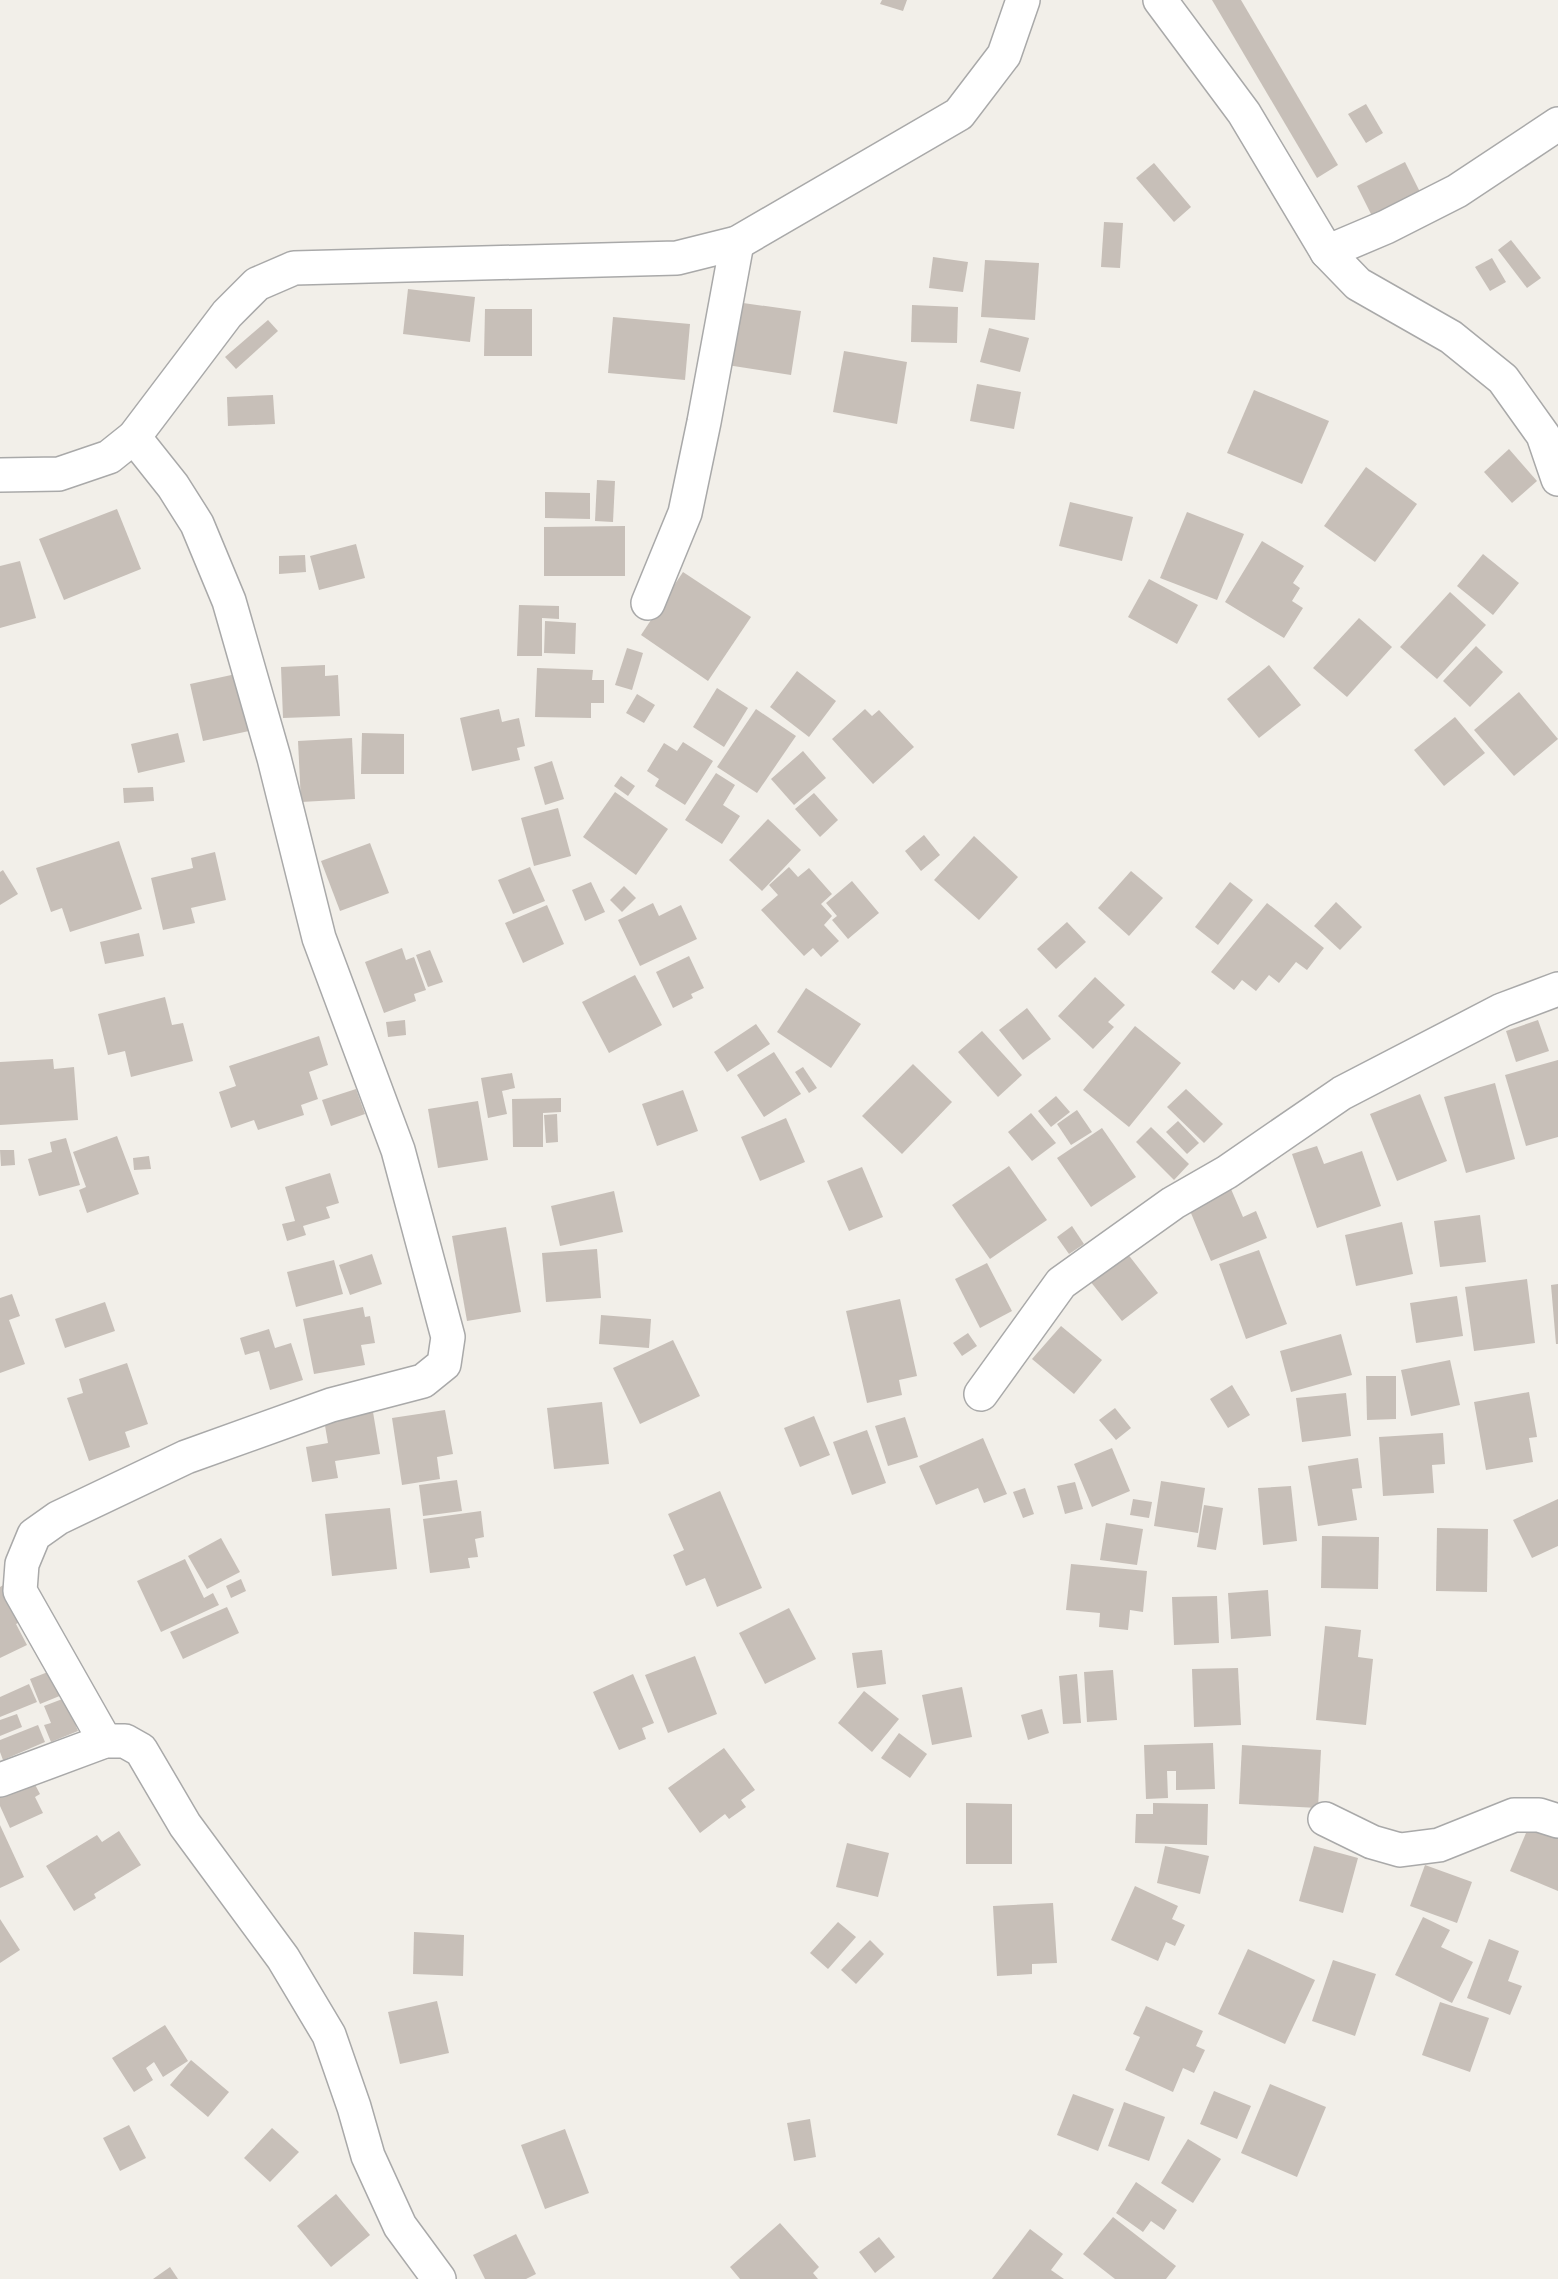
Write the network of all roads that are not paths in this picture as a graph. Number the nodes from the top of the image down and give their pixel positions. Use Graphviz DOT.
graph roads {
  1 [pos="1023,0"];
  2 [pos="1160,0"];
  3 [pos="1558,124"];
  4 [pos="736,243"];
  5 [pos="1327,252"];
  6 [pos="134,437"];
  7 [pos="0,475"];
  8 [pos="1558,479"];
  9 [pos="648,603"];
  10 [pos="1558,989"];
  11 [pos="981,1394"];
  12 [pos="105,1741"];
  13 [pos="0,1780"];
  14 [pos="1325,1819"];
  15 [pos="1558,1821"];
  16 [pos="439,2279"];
  1 -- 4 [label="street"];
  2 -- 5 [label="street"];
  3 -- 5 [label="street"];
  4 -- 6 [label="street"];
  4 -- 9 [label="street"];
  5 -- 8 [label="street"];
  6 -- 7 [label="street"];
  6 -- 12 [label="street"];
  10 -- 11 [label="street"];
  12 -- 13 [label="street"];
  12 -- 16 [label="street"];
  14 -- 15 [label="street"];
}
